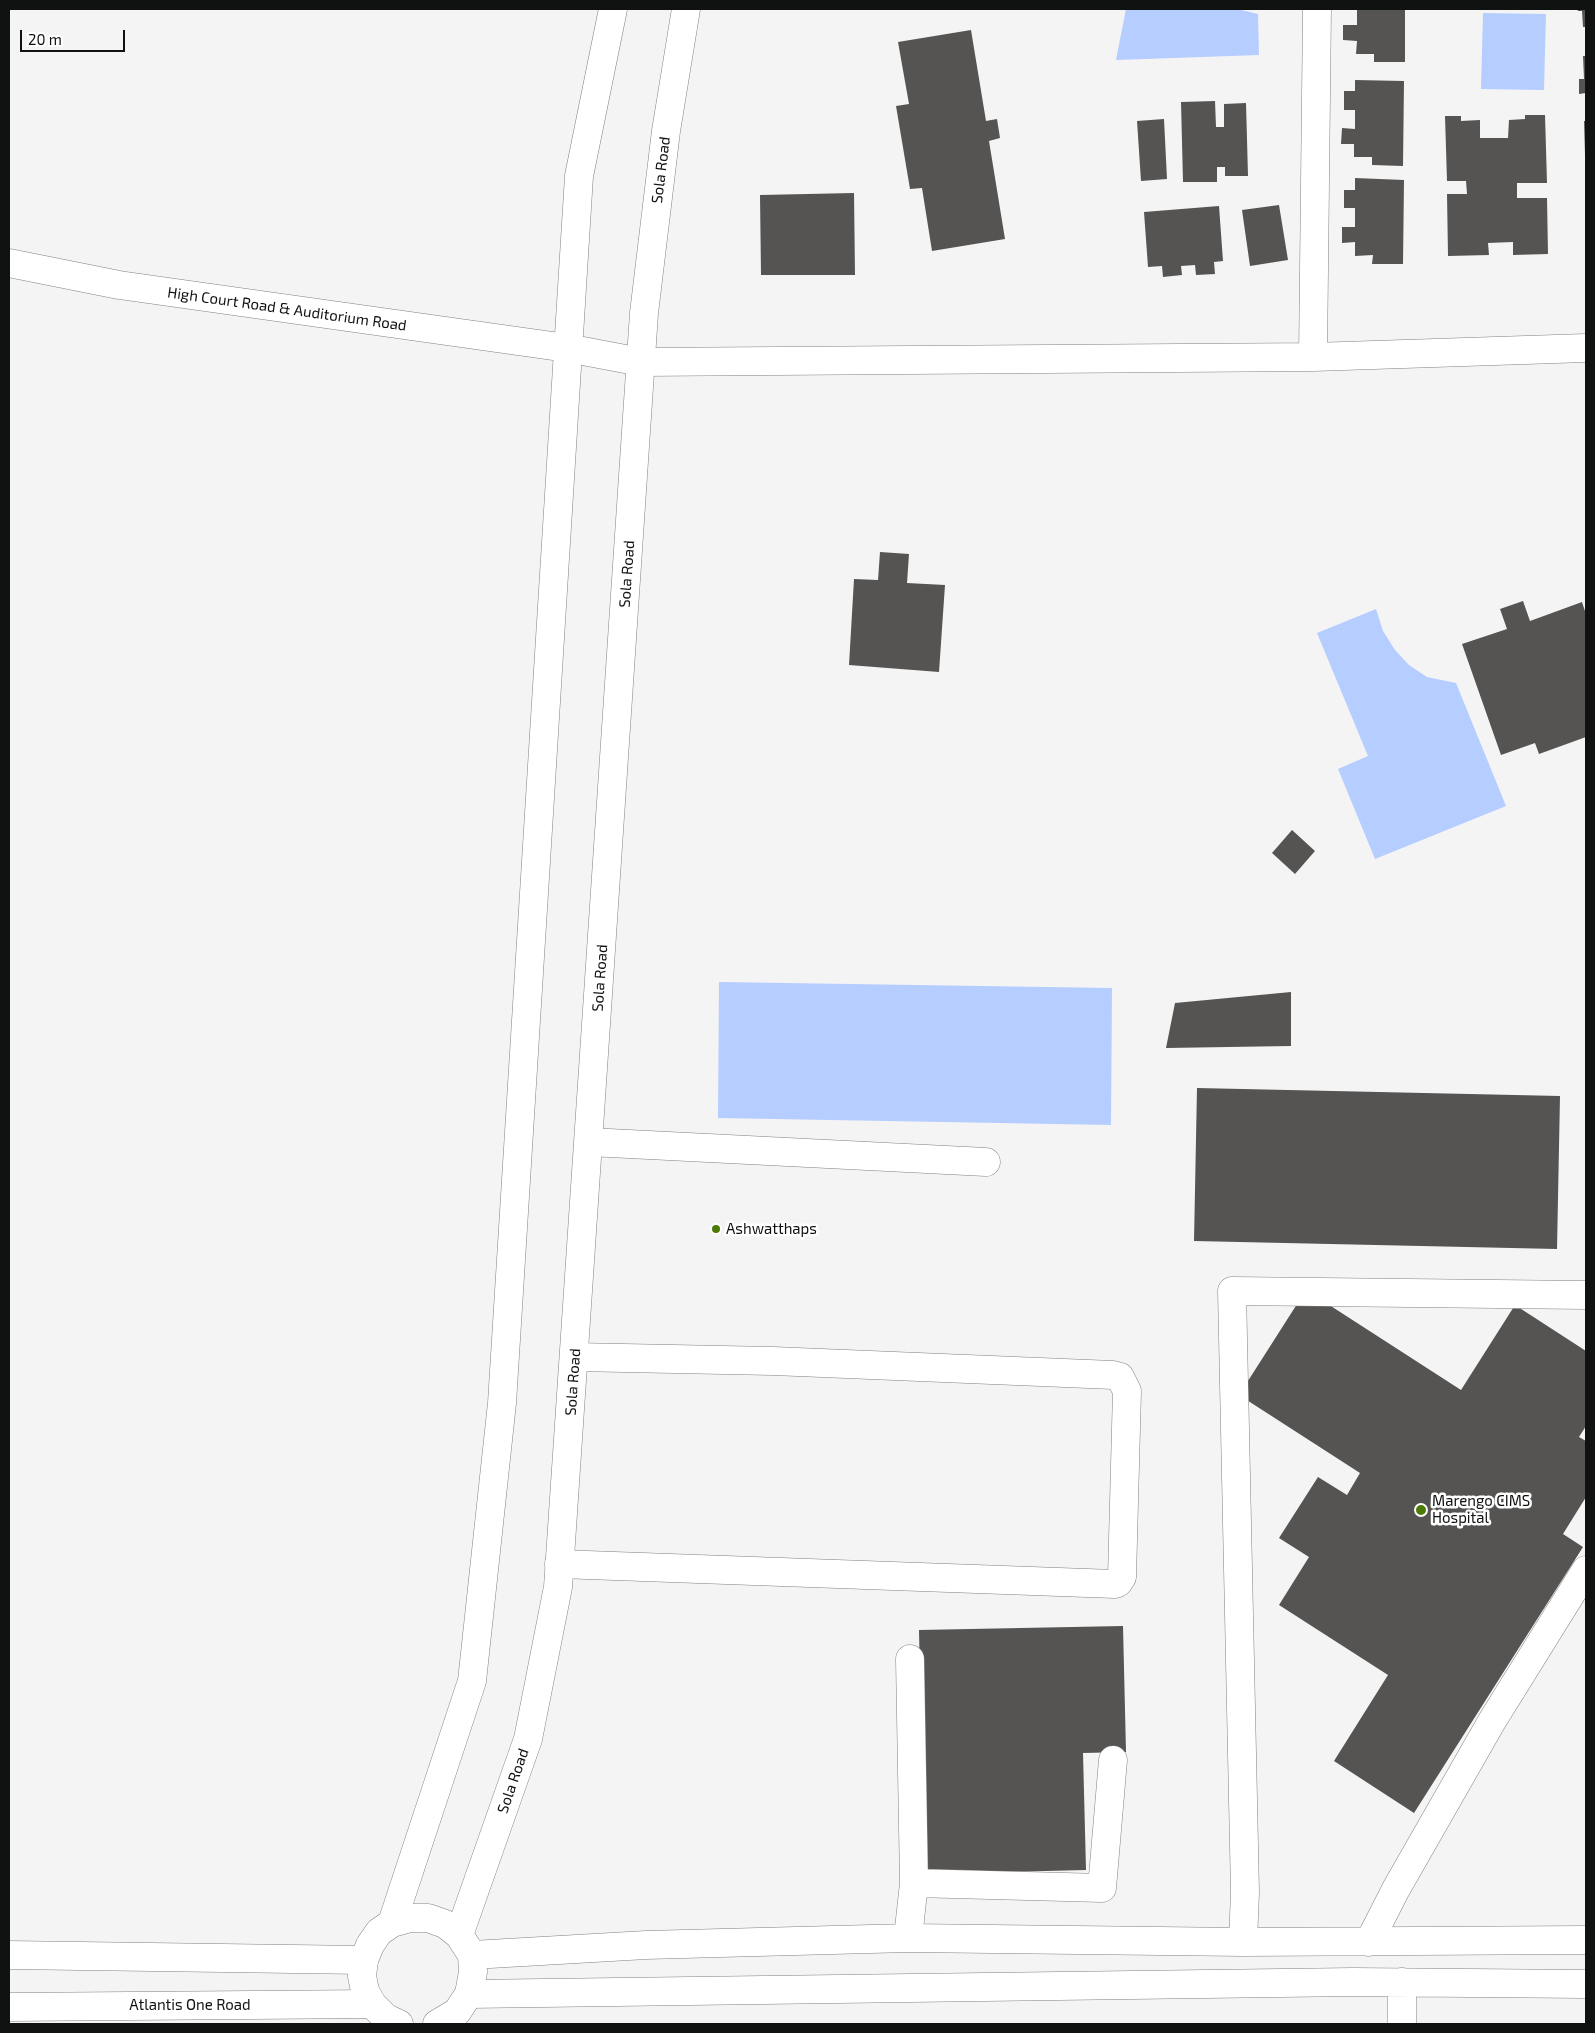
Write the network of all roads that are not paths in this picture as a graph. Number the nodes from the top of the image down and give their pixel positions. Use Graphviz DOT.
graph roads {
  1 [pos="613,9"];
  2 [pos="686,9"];
  3 [pos="1317,9"];
  4 [pos="9,263"];
  5 [pos="567,348"];
  6 [pos="1586,348"];
  7 [pos="1314,357"];
  8 [pos="641,362"];
  9 [pos="589,1142"];
  10 [pos="986,1162"];
  11 [pos="1586,1294"];
  12 [pos="574,1357"];
  13 [pos="559,1564"];
  14 [pos="1586,1570"];
  15 [pos="910,1660"];
  16 [pos="1113,1760"];
  17 [pos="914,1883"];
  18 [pos="392,1923"];
  19 [pos="908,1938"];
  20 [pos="1586,1940"];
  21 [pos="1243,1942"];
  22 [pos="1369,1942"];
  23 [pos="465,1945"];
  24 [pos="9,1954"];
  25 [pos="364,1960"];
  26 [pos="1402,1982"];
  27 [pos="1586,1984"];
  28 [pos="469,1994"];
  29 [pos="9,2007"];
  30 [pos="370,2014"];
  31 [pos="399,2024"];
  32 [pos="438,2024"];
  33 [pos="1402,2024"];
  1 -- 5 [label="street"];
  2 -- 8 [label="street, Sola Road"];
  3 -- 7 [label="street"];
  4 -- 5 [label="street, High Court Road & Auditorium Road"];
  5 -- 8 [label="street, High Court Road & Auditorium Road"];
  5 -- 18 [label="street"];
  6 -- 7 [label="street, High Court Road & Auditorium Road"];
  7 -- 8 [label="street, High Court Road & Auditorium Road"];
  8 -- 9 [label="street, Sola Road"];
  9 -- 10 [label="street"];
  9 -- 12 [label="street, Sola Road"];
  11 -- 21 [label="street"];
  12 -- 13 [label="street, Sola Road"];
  12 -- 13 [label="street"];
  13 -- 23 [label="street, Sola Road"];
  14 -- 22 [label="street"];
  15 -- 17 [label="street"];
  16 -- 17 [label="street"];
  17 -- 19 [label="street"];
  18 -- 23 [label="street"];
  18 -- 25 [label="street"];
  19 -- 21 [label="street"];
  19 -- 23 [label="street"];
  20 -- 22 [label="street"];
  21 -- 22 [label="street"];
  23 -- 28 [label="street, Sola Road"];
  24 -- 25 [label="street"];
  25 -- 30 [label="street"];
  26 -- 27 [label="street"];
  26 -- 28 [label="street"];
  26 -- 33 [label="street"];
  28 -- 32 [label="street"];
  29 -- 30 [label="street, Atlantis One Road"];
  30 -- 31 [label="street"];
}
